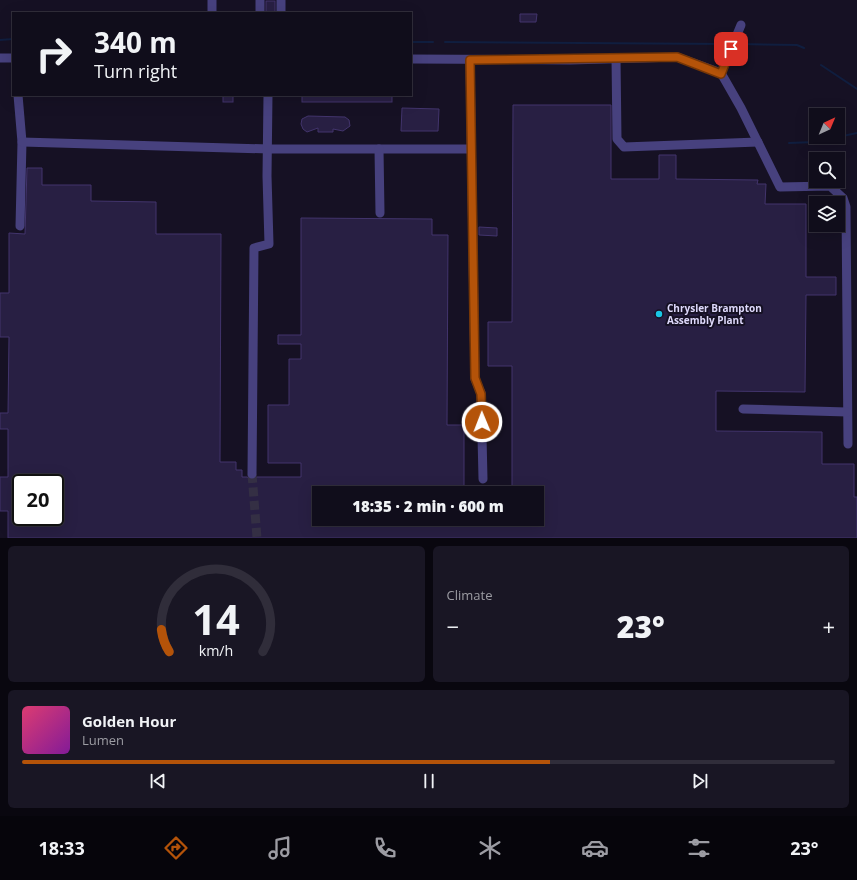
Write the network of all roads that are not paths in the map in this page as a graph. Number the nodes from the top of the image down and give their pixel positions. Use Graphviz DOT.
graph roads {
  1 [pos="212,0"];
  2 [pos="260,0"];
  3 [pos="281,0"];
  4 [pos="212,12"];
  5 [pos="260,12"];
  6 [pos="281,12"];
  7 [pos="741,25"];
  8 [pos="0,58"];
  9 [pos="12,58"];
  10 [pos="616,58"];
  11 [pos="412,59"];
  12 [pos="470,60"];
  13 [pos="721,74"];
  14 [pos="18,96"];
  15 [pos="268,96"];
  16 [pos="22,142"];
  17 [pos="758,142"];
  18 [pos="269,149"];
  19 [pos="379,149"];
  20 [pos="471,149"];
  21 [pos="380,213"];
  22 [pos="20,226"];
  23 [pos="743,409"];
  24 [pos="848,412"];
  25 [pos="848,444"];
  26 [pos="252,474"];
  27 [pos="483,479"];
  1 -- 4 [label="lane"];
  2 -- 5 [label="lane"];
  3 -- 6 [label="lane"];
  7 -- 13 [label="lane"];
  8 -- 9 [label="lane"];
  10 -- 12 [label="lane"];
  10 -- 13 [label="lane"];
  10 -- 17 [label="lane"];
  11 -- 12 [label="lane"];
  12 -- 20 [label="lane"];
  13 -- 17 [label="lane"];
  14 -- 16 [label="lane"];
  15 -- 18 [label="lane"];
  16 -- 18 [label="lane"];
  16 -- 22 [label="lane"];
  17 -- 24 [label="lane"];
  18 -- 19 [label="lane"];
  18 -- 26 [label="lane"];
  19 -- 20 [label="lane"];
  19 -- 21 [label="lane"];
  20 -- 27 [label="lane"];
  23 -- 24 [label="lane"];
  24 -- 25 [label="lane"];
}
